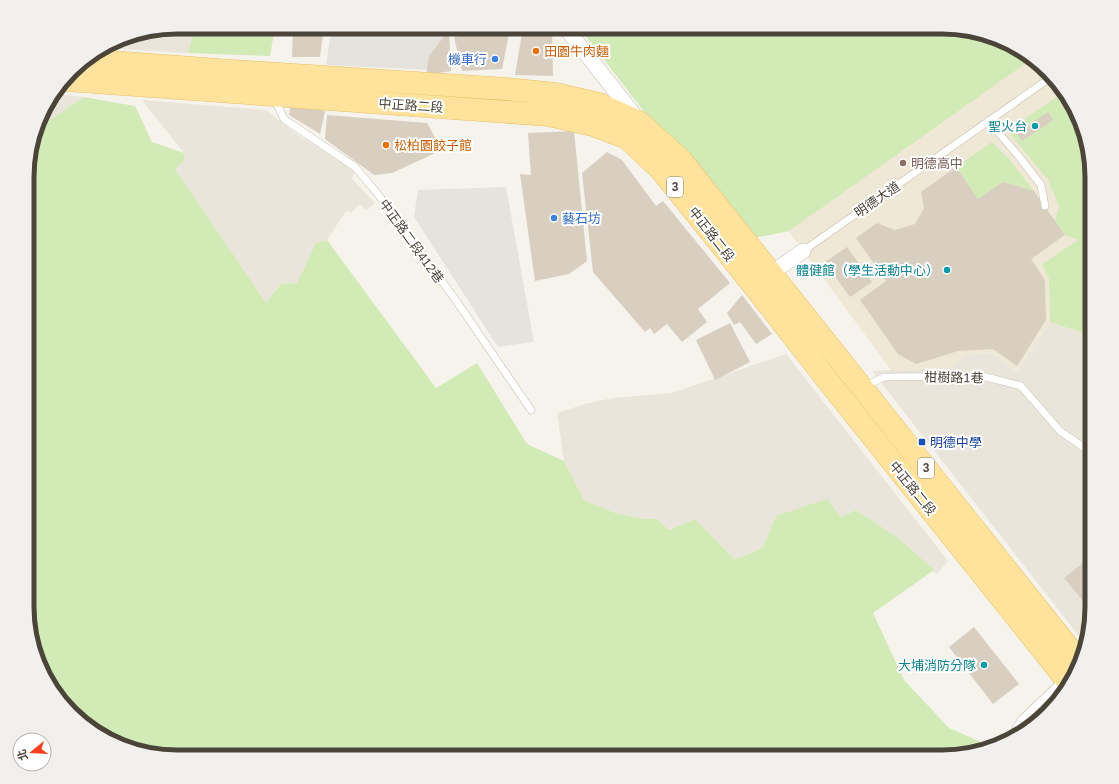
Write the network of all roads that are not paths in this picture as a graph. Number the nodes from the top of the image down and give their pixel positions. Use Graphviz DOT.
graph roads {
  1 [pos="571,34"];
  2 [pos="94,61"];
  3 [pos="72,80"];
  4 [pos="1047,80"];
  5 [pos="272,94"];
  6 [pos="988,121"];
  7 [pos="633,130"];
  8 [pos="1045,206"];
  9 [pos="803,251"];
  10 [pos="771,273"];
  11 [pos="754,286"];
  12 [pos="862,388"];
  13 [pos="531,410"];
  14 [pos="1085,448"];
  15 [pos="1041,613"];
  16 [pos="1023,626"];
  17 [pos="1076,657"];
  18 [pos="1065,679"];
  19 [pos="1061,687"];
  20 [pos="1016,729"];
  1 -- 7 [label="street"];
  2 -- 7 [label="main road, 中正路二段 / 3"];
  3 -- 5 [label="main road, 中正路二段 / 3"];
  4 -- 6 [label="lane, 明德大道"];
  5 -- 7 [label="main road, 中正路二段 / 3"];
  5 -- 13 [label="lane, 中正路二段412巷"];
  6 -- 8 [label="lane"];
  6 -- 9 [label="lane, 明德大道"];
  7 -- 10 [label="main road, 中正路二段 / 3"];
  7 -- 11 [label="main road, 中正路二段 / 3"];
  9 -- 10 [label="street"];
  10 -- 11 [label="street"];
  10 -- 12 [label="main road, 中正路二段 / 3"];
  11 -- 16 [label="main road, 中正路二段 / 3"];
  12 -- 14 [label="lane, 柑樹路1巷"];
  12 -- 15 [label="main road, 中正路二段 / 3"];
  15 -- 16 [label="main road"];
  15 -- 17 [label="main road, 中正路二段 / 3"];
  16 -- 18 [label="main road, 中正路二段 / 3"];
  19 -- 20 [label="lane"];
}
